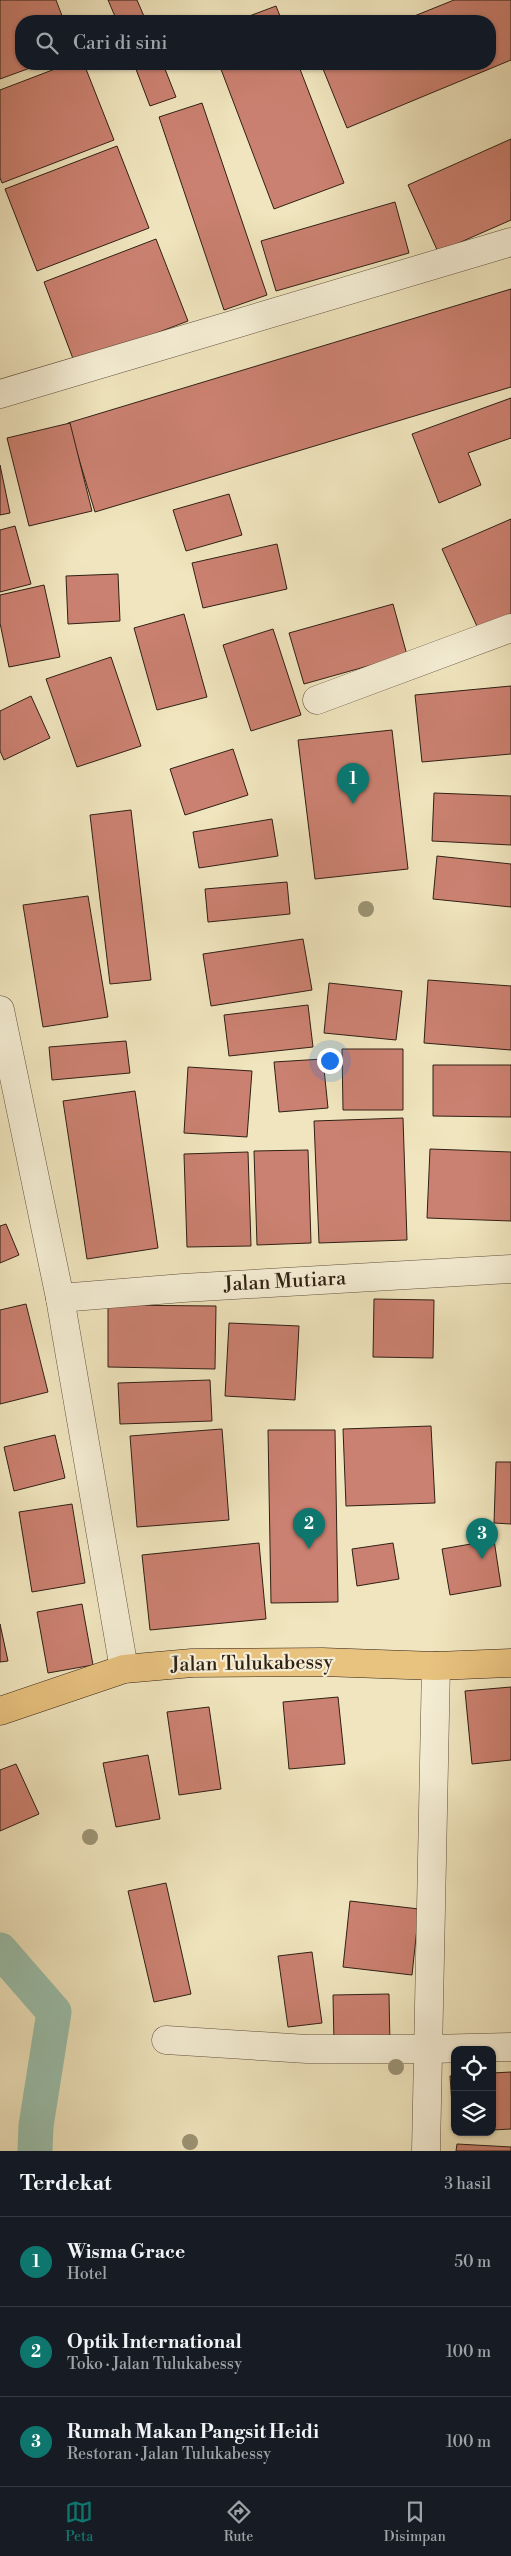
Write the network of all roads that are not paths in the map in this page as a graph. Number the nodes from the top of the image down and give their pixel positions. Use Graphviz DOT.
graph roads {
  1 [pos="511,242"];
  2 [pos="0,394"];
  3 [pos="511,628"];
  4 [pos="317,700"];
  5 [pos="0,1010"];
  6 [pos="511,1269"];
  7 [pos="60,1298"];
  8 [pos="511,1663"];
  9 [pos="436,1666"];
  10 [pos="124,1669"];
  11 [pos="0,1711"];
  12 [pos="166,2040"];
  13 [pos="511,2047"];
  14 [pos="429,2049"];
  15 [pos="426,2151"];
  1 -- 2 [label="street"];
  3 -- 4 [label="street"];
  5 -- 7 [label="street"];
  6 -- 7 [label="street, Jalan Mutiara"];
  7 -- 10 [label="street"];
  8 -- 9 [label="main road, Jalan Tulukabessy"];
  9 -- 10 [label="main road, Jalan Tulukabessy"];
  9 -- 14 [label="street"];
  10 -- 11 [label="main road, Jalan Tulukabessy"];
  12 -- 14 [label="street"];
  13 -- 14 [label="street"];
  14 -- 15 [label="street"];
}
